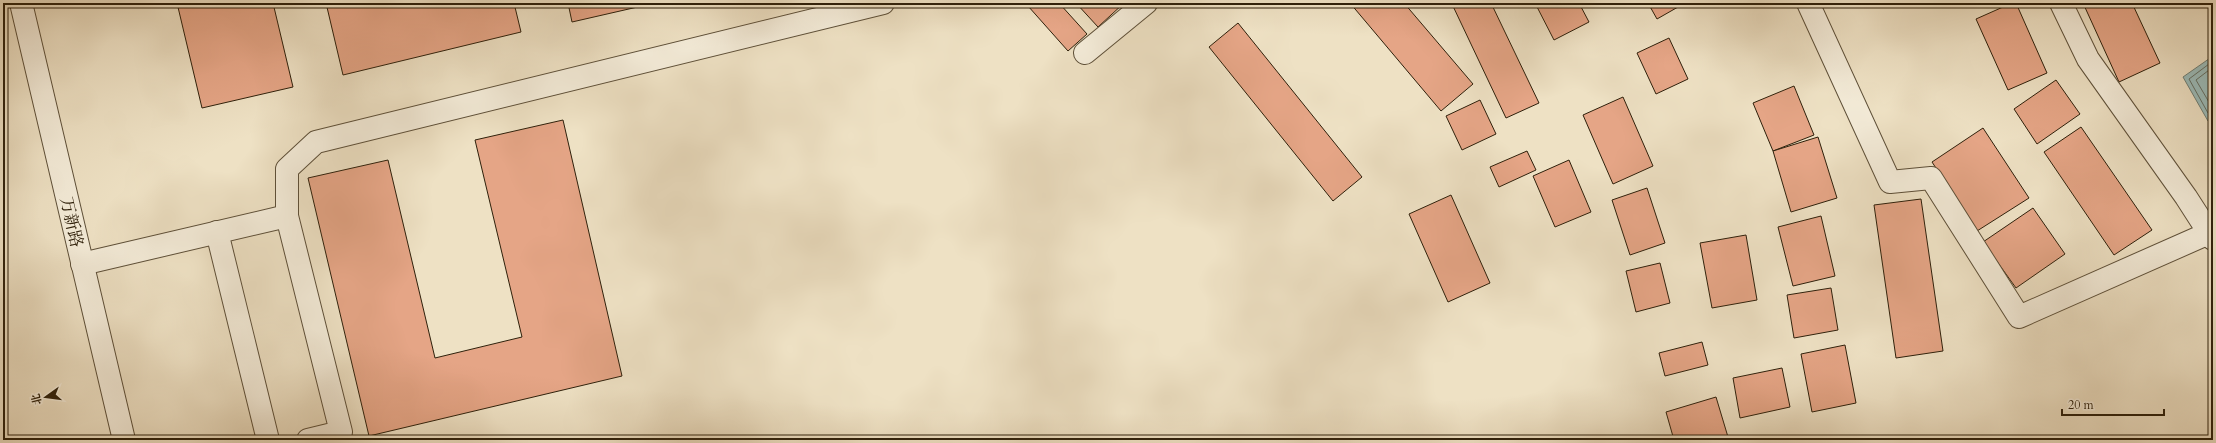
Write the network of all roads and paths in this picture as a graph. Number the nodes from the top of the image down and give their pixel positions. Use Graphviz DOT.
graph roads {
  1 [pos="21,3"];
  2 [pos="883,3"];
  3 [pos="1146,3"];
  4 [pos="1808,3"];
  5 [pos="2061,3"];
  6 [pos="1085,53"];
  7 [pos="287,216"];
  8 [pos="217,232"];
  9 [pos="2211,236"];
  10 [pos="82,264"];
  11 [pos="124,440"];
  12 [pos="268,440"];
  13 [pos="308,440"];
  1 -- 10 [label="street, 万新路"];
  2 -- 7 [label="street"];
  3 -- 6 [label="street"];
  4 -- 9 [label="street"];
  5 -- 9 [label="street"];
  7 -- 8 [label="street"];
  7 -- 13 [label="street"];
  8 -- 10 [label="street"];
  8 -- 12 [label="street"];
  10 -- 11 [label="street, 万新路"];
}
